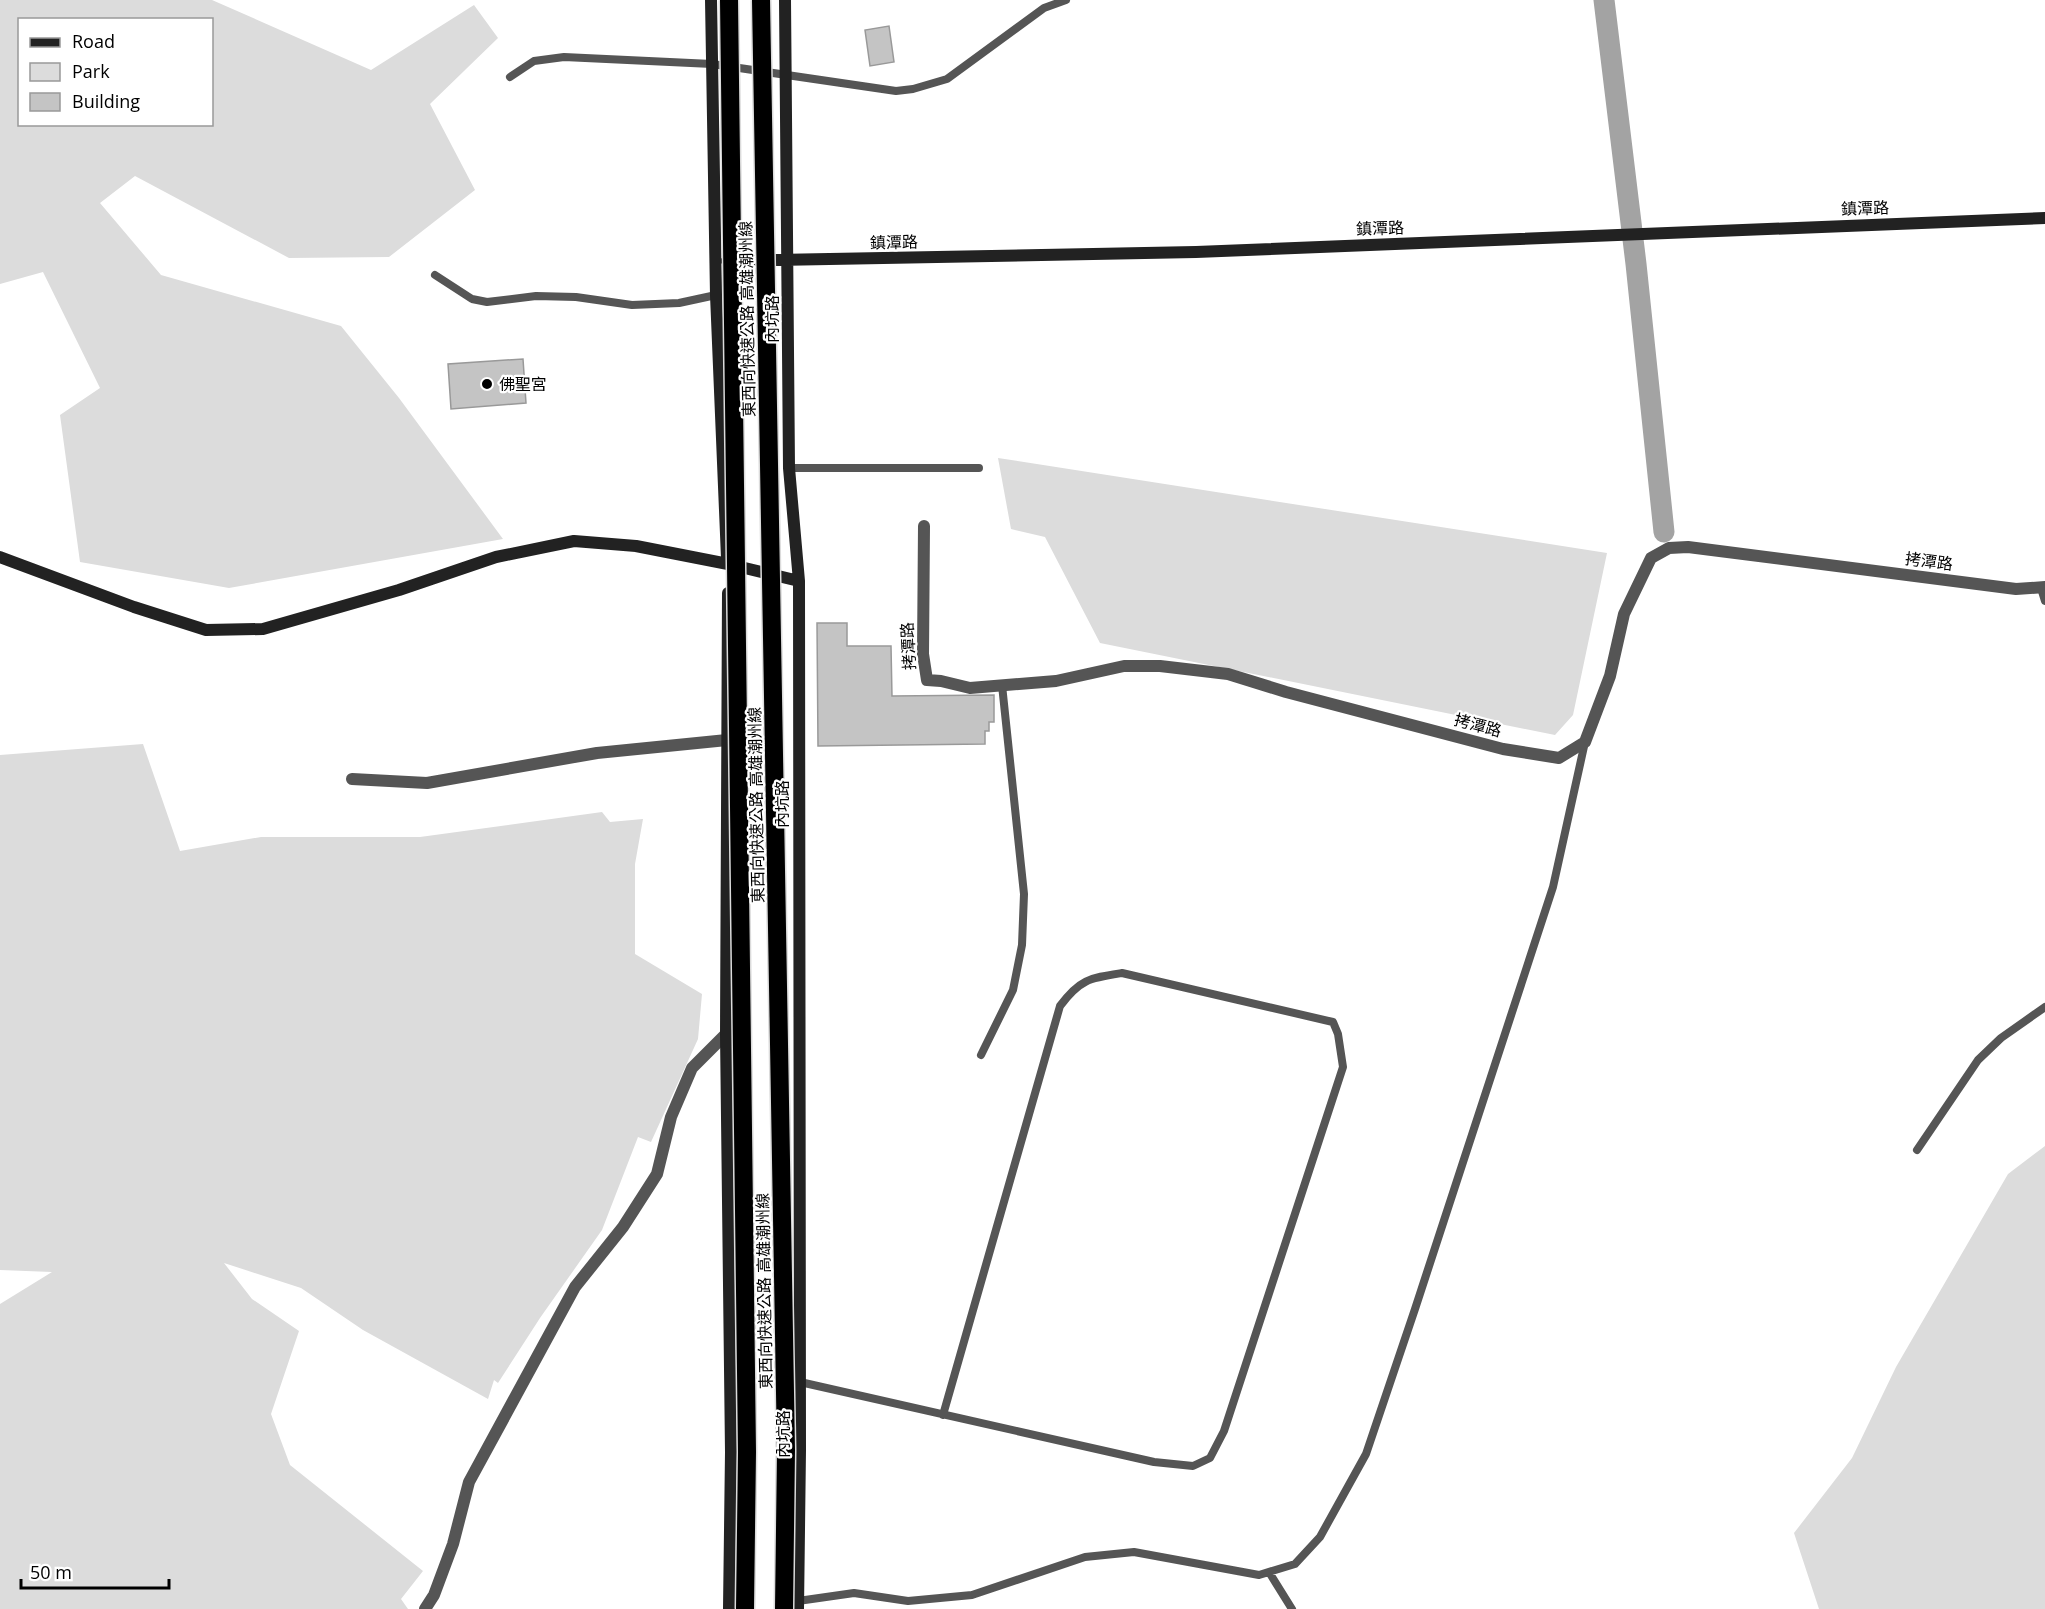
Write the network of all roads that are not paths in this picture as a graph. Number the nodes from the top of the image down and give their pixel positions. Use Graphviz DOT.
graph roads {
  1 [pos="711,0"];
  2 [pos="729,0"];
  3 [pos="761,0"];
  4 [pos="785,0"];
  5 [pos="1066,0"];
  6 [pos="712,64"];
  7 [pos="785,74"];
  8 [pos="510,77"];
  9 [pos="2045,218"];
  10 [pos="788,260"];
  11 [pos="716,261"];
  12 [pos="435,275"];
  13 [pos="716,295"];
  14 [pos="789,468"];
  15 [pos="979,468"];
  16 [pos="924,526"];
  17 [pos="0,557"];
  18 [pos="728,564"];
  19 [pos="799,581"];
  20 [pos="2043,587"];
  21 [pos="2045,601"];
  22 [pos="1002,685"];
  23 [pos="727,740"];
  24 [pos="1585,741"];
  25 [pos="352,779"];
  26 [pos="2045,1007"];
  27 [pos="726,1034"];
  28 [pos="981,1055"];
  29 [pos="1917,1150"];
  30 [pos="800,1382"];
  31 [pos="943,1414"];
  32 [pos="1269,1572"];
  33 [pos="793,1606"];
  34 [pos="425,1609"];
  35 [pos="729,1609"];
  36 [pos="745,1609"];
  37 [pos="1292,1609"];
  1 -- 6 [label="main road"];
  2 -- 36 [label="highway, 東西向快速公路 高雄潮州線, bridge"];
  3 -- 33 [label="highway, 東西向快速公路 高雄潮州線, bridge"];
  4 -- 7 [label="main road, 內坑路"];
  5 -- 7 [label="lane"];
  6 -- 7 [label="lane"];
  6 -- 8 [label="lane"];
  6 -- 11 [label="main road"];
  7 -- 10 [label="main road, 內坑路"];
  9 -- 10 [label="main road, 鎮潭路"];
  10 -- 11 [label="main road, 鎮潭路"];
  10 -- 14 [label="main road, 內坑路"];
  11 -- 13 [label="main road"];
  12 -- 13 [label="lane"];
  13 -- 18 [label="main road"];
  14 -- 15 [label="lane"];
  14 -- 19 [label="main road, 內坑路"];
  16 -- 22 [label="street, 拷潭路"];
  17 -- 18 [label="main road"];
  18 -- 19 [label="main road"];
  18 -- 23 [label="main road"];
  19 -- 30 [label="main road, 內坑路"];
  20 -- 21 [label="lane"];
  20 -- 24 [label="street, 拷潭路"];
  22 -- 24 [label="street, 拷潭路"];
  22 -- 28 [label="lane"];
  23 -- 25 [label="street"];
  23 -- 27 [label="main road"];
  24 -- 32 [label="lane"];
  26 -- 29 [label="lane"];
  27 -- 34 [label="street"];
  27 -- 35 [label="main road"];
  30 -- 31 [label="lane"];
  30 -- 33 [label="main road, 內坑路"];
  31 -- 31 [label="lane"];
  32 -- 33 [label="lane"];
  32 -- 37 [label="lane"];
}
